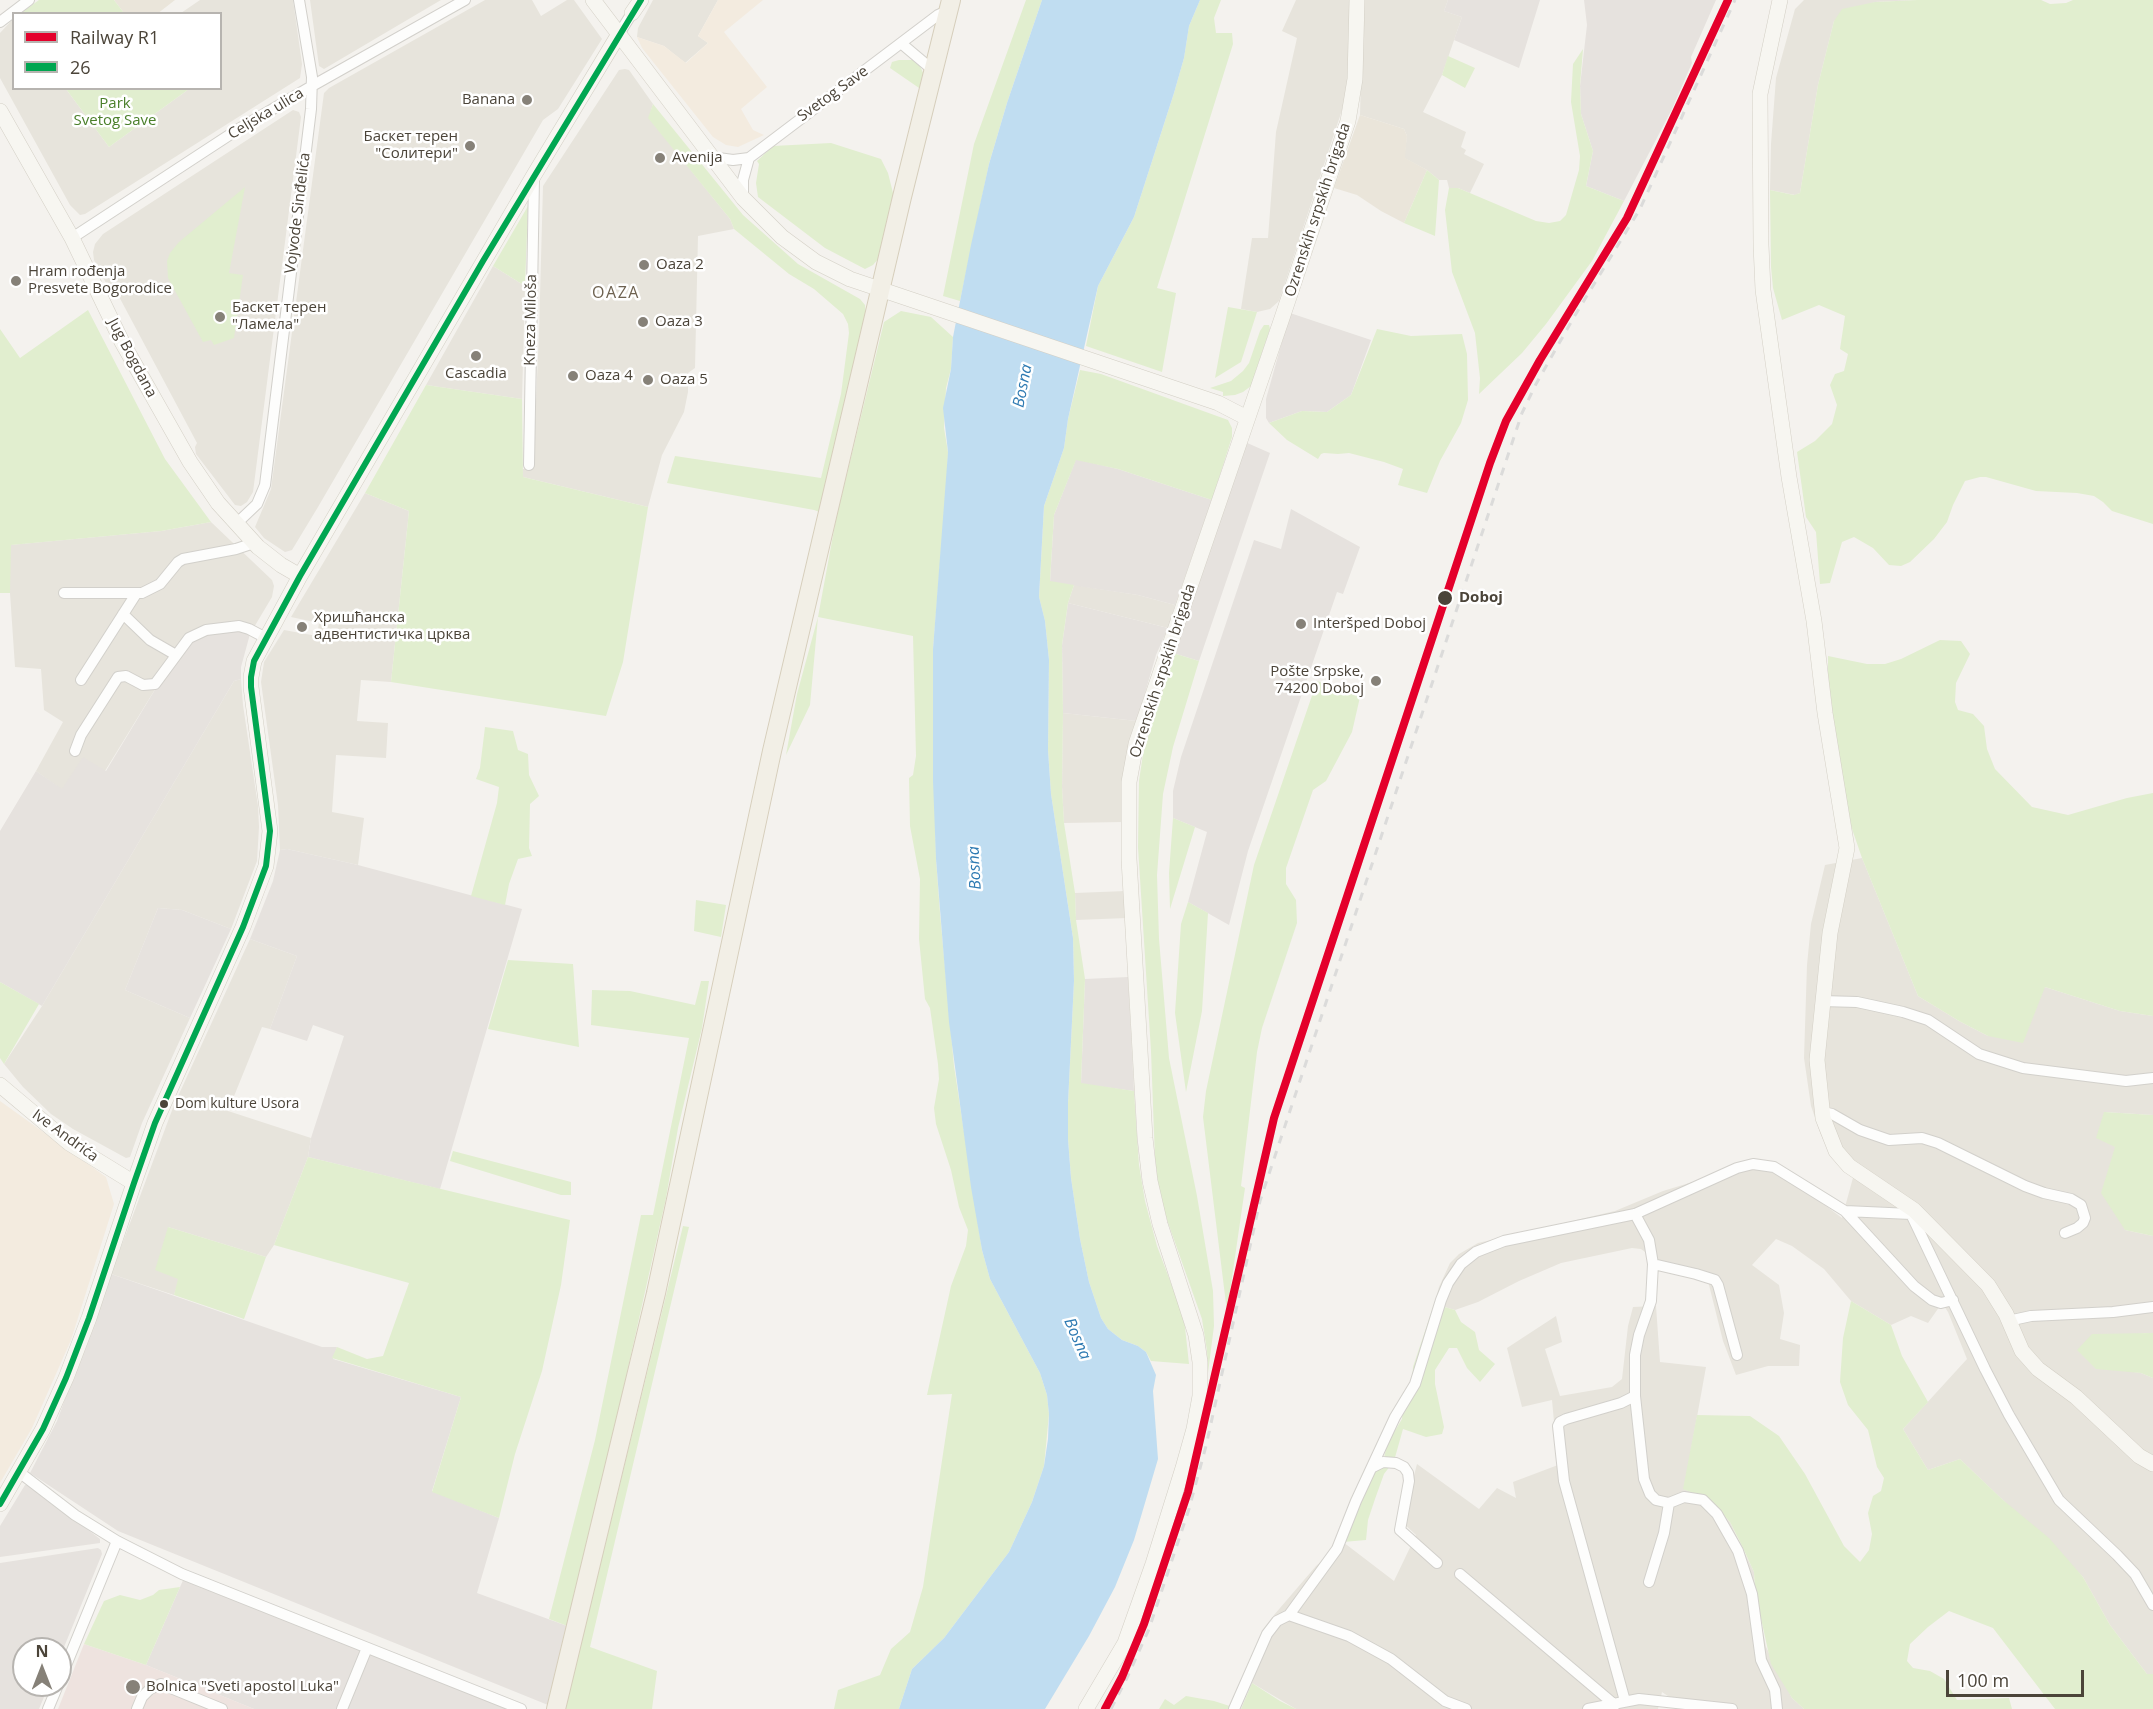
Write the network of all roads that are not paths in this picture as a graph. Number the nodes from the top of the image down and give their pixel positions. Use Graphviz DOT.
graph roads {
  1 [pos="29,0"];
  2 [pos="299,0"];
  3 [pos="465,0"];
  4 [pos="593,0"];
  5 [pos="1357,0"];
  6 [pos="1780,0"];
  7 [pos="950,5"];
  8 [pos="636,7"];
  9 [pos="13,12"];
  10 [pos="12,13"];
  11 [pos="0,22"];
  12 [pos="619,34"];
  13 [pos="902,44"];
  14 [pos="934,71"];
  15 [pos="312,86"];
  16 [pos="0,111"];
  17 [pos="711,157"];
  18 [pos="749,158"];
  19 [pos="534,175"];
  20 [pos="743,198"];
  21 [pos="72,238"];
  22 [pos="881,289"];
  23 [pos="1247,418"];
  24 [pos="529,465"];
  25 [pos="236,524"];
  26 [pos="254,543"];
  27 [pos="300,576"];
  28 [pos="64,593"];
  29 [pos="136,594"];
  30 [pos="123,614"];
  31 [pos="266,638"];
  32 [pos="176,655"];
  33 [pos="81,681"];
  34 [pos="75,751"];
  35 [pos="1822,1001"];
  36 [pos="2153,1077"];
  37 [pos="0,1085"];
  38 [pos="1822,1112"];
  39 [pos="134,1182"];
  40 [pos="1845,1211"];
  41 [pos="1912,1212"];
  42 [pos="1635,1214"];
  43 [pos="2065,1233"];
  44 [pos="1653,1264"];
  45 [pos="1953,1300"];
  46 [pos="2153,1307"];
  47 [pos="2008,1321"];
  48 [pos="1737,1355"];
  49 [pos="1635,1396"];
  50 [pos="2153,1464"];
  51 [pos="1373,1467"];
  52 [pos="19,1472"];
  53 [pos="1669,1503"];
  54 [pos="0,1504"];
  55 [pos="117,1541"];
  56 [pos="1437,1563"];
  57 [pos="1460,1574"];
  58 [pos="1649,1582"];
  59 [pos="2153,1605"];
  60 [pos="1288,1615"];
  61 [pos="367,1648"];
  62 [pos="72,1651"];
  63 [pos="1620,1703"];
  64 [pos="137,1709"];
  65 [pos="222,1709"];
  66 [pos="342,1709"];
  67 [pos="521,1709"];
  68 [pos="556,1709"];
  69 [pos="1086,1709"];
  70 [pos="1234,1709"];
  71 [pos="1466,1709"];
  72 [pos="1588,1709"];
  73 [pos="1732,1709"];
  74 [pos="1777,1709"];
  1 -- 9 [label="street"];
  2 -- 15 [label="street, Vojvode Sinđelića"];
  3 -- 15 [label="street, Celjska ulica"];
  4 -- 12 [label="street"];
  5 -- 23 [label="street, Ozrenskih srpskih brigada"];
  6 -- 35 [label="street"];
  7 -- 13 [label="street, Svetog Save"];
  7 -- 14 [label="main road"];
  8 -- 12 [label="street"];
  10 -- 11 [label="street"];
  12 -- 17 [label="street"];
  12 -- 19 [label="street"];
  13 -- 14 [label="street"];
  13 -- 18 [label="street, Svetog Save"];
  14 -- 22 [label="main road"];
  15 -- 21 [label="street, Celjska ulica"];
  15 -- 25 [label="street, Vojvode Sinđelića"];
  16 -- 21 [label="street, Jug Bogdana"];
  17 -- 18 [label="street"];
  17 -- 20 [label="street"];
  18 -- 20 [label="street"];
  19 -- 24 [label="street, Kneza Miloša"];
  19 -- 27 [label="street"];
  20 -- 22 [label="street"];
  21 -- 25 [label="street, Jug Bogdana"];
  22 -- 23 [label="street"];
  22 -- 68 [label="main road"];
  23 -- 69 [label="street, Ozrenskih srpskih brigada"];
  25 -- 26 [label="street, Jug Bogdana"];
  26 -- 27 [label="street, Jug Bogdana"];
  26 -- 29 [label="street"];
  27 -- 31 [label="street"];
  28 -- 29 [label="street"];
  29 -- 30 [label="street"];
  30 -- 32 [label="street"];
  30 -- 33 [label="street"];
  31 -- 32 [label="street"];
  31 -- 39 [label="street"];
  32 -- 34 [label="street"];
  35 -- 36 [label="street"];
  35 -- 38 [label="street"];
  37 -- 39 [label="street, Ive Andrića"];
  38 -- 41 [label="street"];
  38 -- 43 [label="street"];
  39 -- 52 [label="street"];
  40 -- 41 [label="street"];
  40 -- 42 [label="street"];
  40 -- 45 [label="street"];
  41 -- 45 [label="street"];
  41 -- 47 [label="street"];
  42 -- 44 [label="street"];
  42 -- 51 [label="street"];
  44 -- 48 [label="street"];
  44 -- 49 [label="street"];
  45 -- 59 [label="street"];
  46 -- 47 [label="street"];
  47 -- 50 [label="street"];
  49 -- 53 [label="street"];
  49 -- 63 [label="street"];
  51 -- 56 [label="street"];
  51 -- 60 [label="street"];
  52 -- 54 [label="street"];
  52 -- 55 [label="street"];
  53 -- 58 [label="street"];
  53 -- 74 [label="street"];
  55 -- 61 [label="street"];
  55 -- 62 [label="street"];
  57 -- 63 [label="street"];
  60 -- 70 [label="street"];
  60 -- 71 [label="street"];
  61 -- 66 [label="street"];
  61 -- 67 [label="street"];
  63 -- 72 [label="street"];
  63 -- 73 [label="street"];
  64 -- 65 [label="street"];
}
